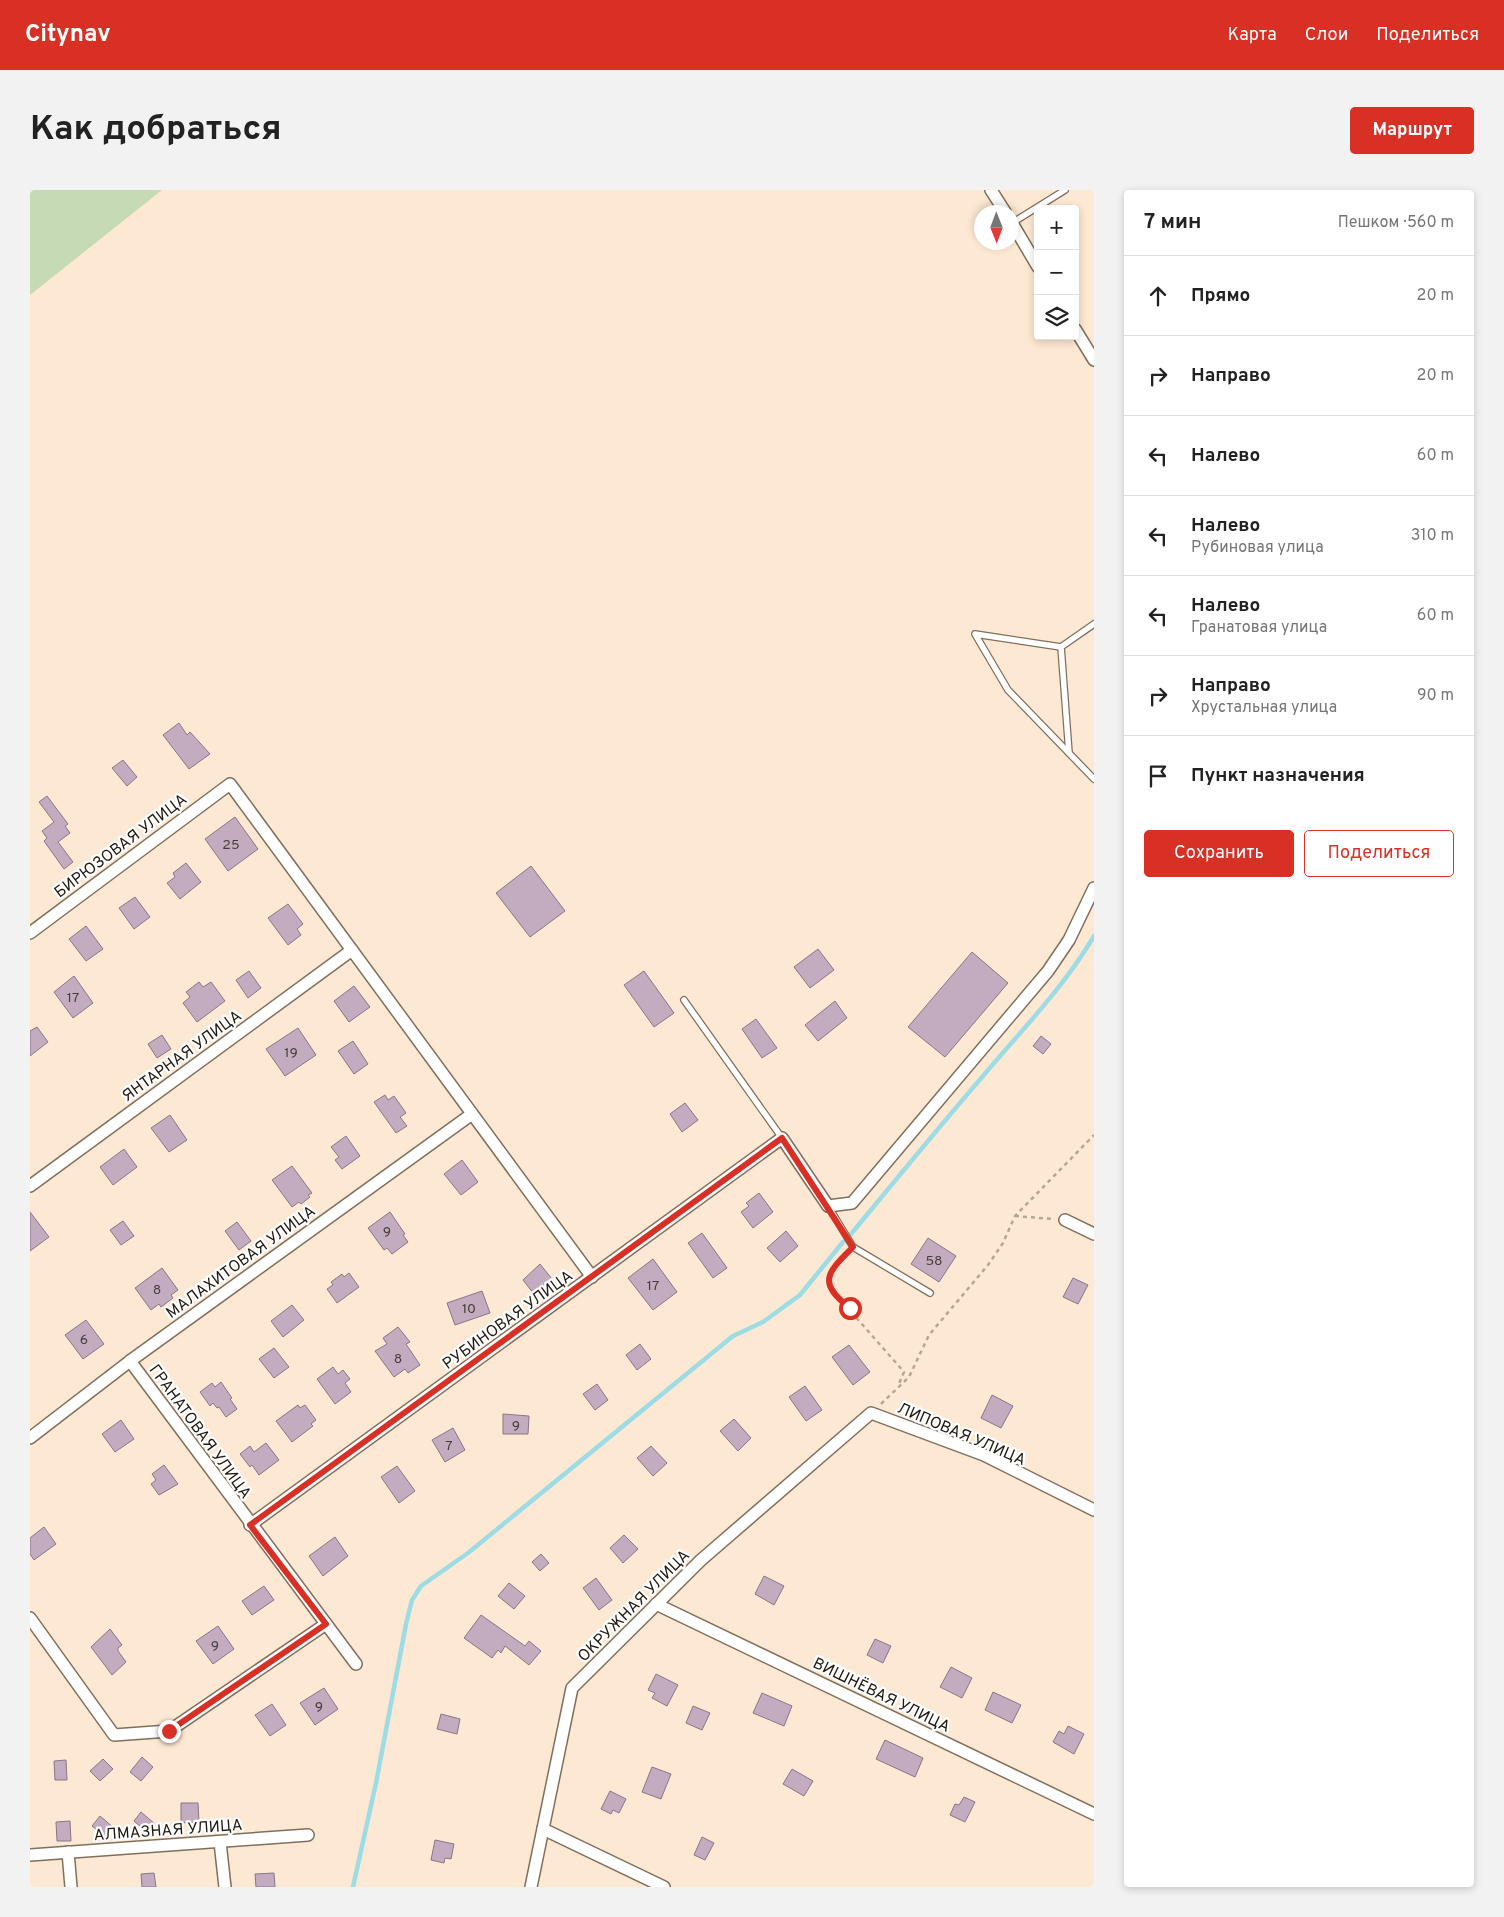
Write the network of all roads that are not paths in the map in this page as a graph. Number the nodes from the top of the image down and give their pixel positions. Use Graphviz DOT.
graph roads {
  1 [pos="991,190"];
  2 [pos="1065,190"];
  3 [pos="1001,205"];
  4 [pos="1019,219"];
  5 [pos="1019,235"];
  6 [pos="1034,260"];
  7 [pos="1079,336"];
  8 [pos="1094,360"];
  9 [pos="1094,624"];
  10 [pos="1061,646"];
  11 [pos="1069,753"];
  12 [pos="1094,779"];
  13 [pos="1094,888"];
  14 [pos="30,932"];
  15 [pos="352,950"];
  16 [pos="684,1000"];
  17 [pos="472,1114"];
  18 [pos="782,1138"];
  19 [pos="30,1186"];
  20 [pos="828,1206"];
  21 [pos="1065,1220"];
  22 [pos="1094,1234"];
  23 [pos="592,1277"];
  24 [pos="930,1293"];
  25 [pos="130,1361"];
  26 [pos="871,1413"];
  27 [pos="30,1438"];
  28 [pos="1094,1510"];
  29 [pos="250,1525"];
  30 [pos="656,1604"];
  31 [pos="30,1618"];
  32 [pos="326,1624"];
  33 [pos="356,1664"];
  34 [pos="1094,1814"];
  35 [pos="543,1829"];
  36 [pos="308,1835"];
  37 [pos="220,1842"];
  38 [pos="68,1852"];
  39 [pos="30,1855"];
  40 [pos="70,1887"];
  41 [pos="224,1887"];
  42 [pos="531,1887"];
  43 [pos="664,1887"];
  1 -- 3 [label="street"];
  2 -- 4 [label="lane"];
  5 -- 6 [label="street"];
  7 -- 8 [label="street"];
  9 -- 10 [label="lane"];
  10 -- 11 [label="lane"];
  10 -- 11 [label="lane"];
  11 -- 12 [label="lane"];
  13 -- 20 [label="street"];
  14 -- 15 [label="street, БИРЮЗОВАЯ УЛИЦА"];
  15 -- 17 [label="street"];
  15 -- 19 [label="street, ЯНТАРНАЯ УЛИЦА"];
  16 -- 18 [label="lane"];
  17 -- 23 [label="street"];
  17 -- 25 [label="street, МАЛАХИТОВАЯ УЛИЦА"];
  18 -- 20 [label="street"];
  18 -- 23 [label="street, РУБИНОВАЯ УЛИЦА"];
  20 -- 24 [label="lane"];
  21 -- 22 [label="street"];
  23 -- 29 [label="street, РУБИНОВАЯ УЛИЦА"];
  25 -- 27 [label="street, МАЛАХИТОВАЯ УЛИЦА"];
  25 -- 29 [label="street, ГРАНАТОВАЯ УЛИЦА"];
  26 -- 28 [label="street, ЛИПОВАЯ УЛИЦА"];
  26 -- 30 [label="street, ОКРУЖНАЯ УЛИЦА"];
  29 -- 32 [label="street, ГРАНАТОВАЯ УЛИЦА"];
  30 -- 34 [label="street, ВИШНЁВАЯ УЛИЦА"];
  30 -- 35 [label="street, ОКРУЖНАЯ УЛИЦА"];
  31 -- 32 [label="street"];
  32 -- 33 [label="street, ГРАНАТОВАЯ УЛИЦА"];
  35 -- 42 [label="street, ОКРУЖНАЯ УЛИЦА"];
  35 -- 43 [label="street"];
  36 -- 37 [label="street, АЛМАЗНАЯ УЛИЦА"];
  37 -- 38 [label="street, АЛМАЗНАЯ УЛИЦА"];
  37 -- 41 [label="street"];
  38 -- 39 [label="street, АЛМАЗНАЯ УЛИЦА"];
  38 -- 40 [label="street"];
}
